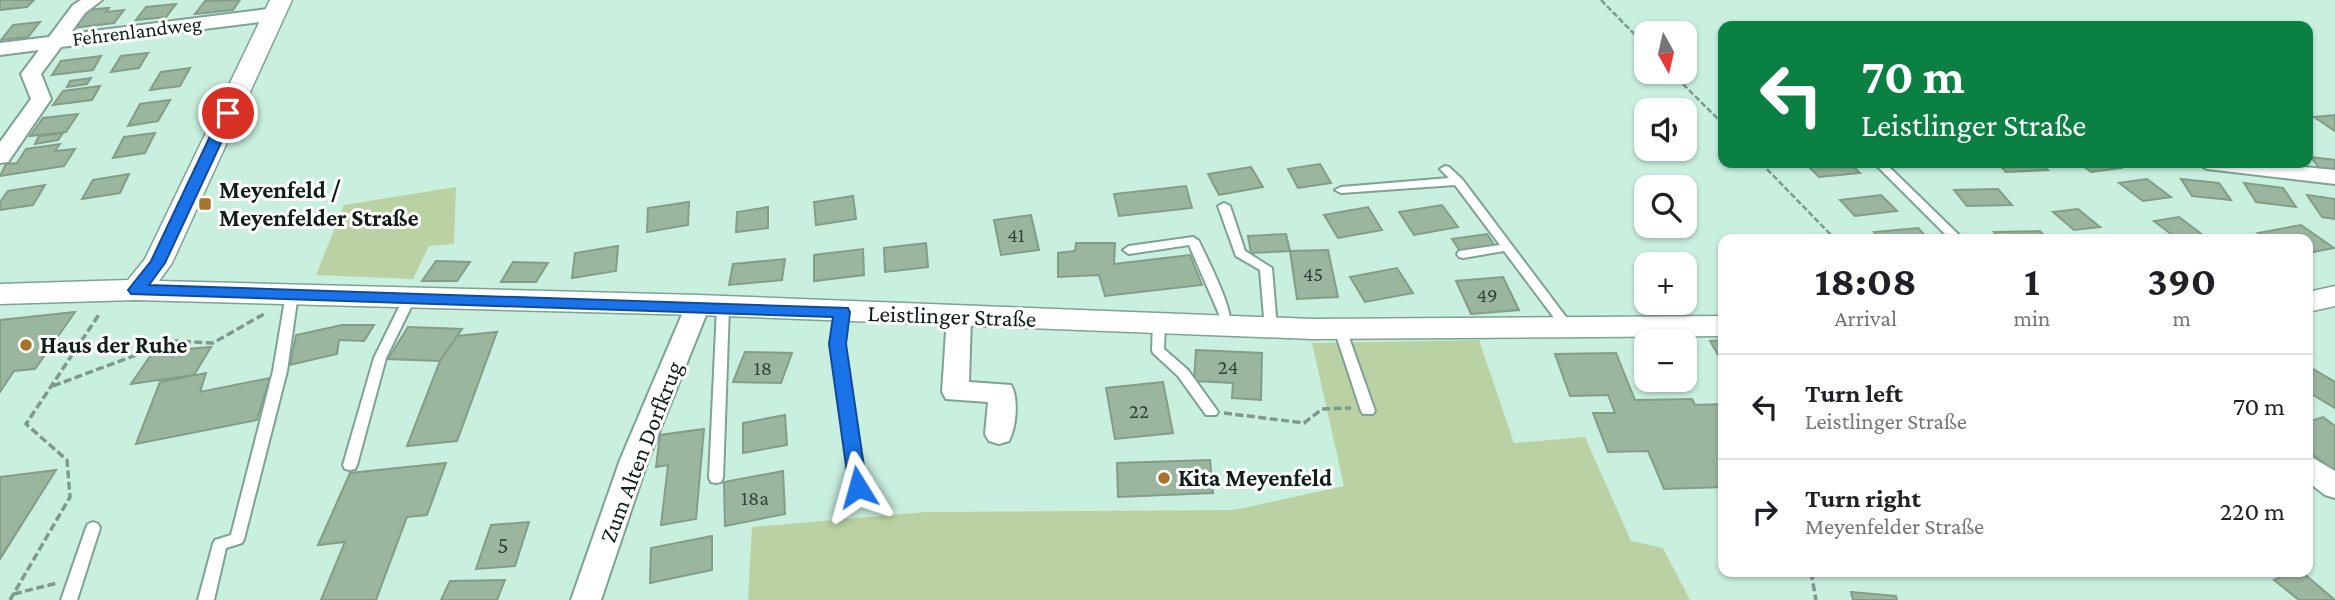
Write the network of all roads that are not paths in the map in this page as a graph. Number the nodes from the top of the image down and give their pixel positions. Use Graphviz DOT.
graph roads {
  1 [pos="93,0"];
  2 [pos="278,7"];
  3 [pos="52,42"];
  4 [pos="0,49"];
  5 [pos="0,157"];
  6 [pos="1884,168"];
  7 [pos="2253,168"];
  8 [pos="1445,169"];
  9 [pos="2335,177"];
  10 [pos="1458,181"];
  11 [pos="1341,190"];
  12 [pos="1224,206"];
  13 [pos="1952,234"];
  14 [pos="1508,247"];
  15 [pos="1129,250"];
  16 [pos="1463,254"];
  17 [pos="126,290"];
  18 [pos="0,294"];
  19 [pos="2335,296"];
  20 [pos="291,297"];
  21 [pos="410,297"];
  22 [pos="2313,301"];
  23 [pos="710,306"];
  24 [pos="842,312"];
  25 [pos="959,317"];
  26 [pos="1159,325"];
  27 [pos="1718,326"];
  28 [pos="1226,328"];
  29 [pos="1568,328"];
  30 [pos="1271,329"];
  31 [pos="1340,329"];
  32 [pos="1368,409"];
  33 [pos="1211,412"];
  34 [pos="999,434"];
  35 [pos="350,465"];
  36 [pos="2313,470"];
  37 [pos="716,478"];
  38 [pos="858,487"];
  39 [pos="2335,487"];
  40 [pos="93,528"];
  41 [pos="69,600"];
  42 [pos="206,600"];
  43 [pos="586,600"];
  1 -- 3 [label="street"];
  2 -- 3 [label="street, Fehrenlandweg"];
  2 -- 17 [label="street"];
  3 -- 4 [label="street, Fehrenlandweg"];
  3 -- 5 [label="street"];
  6 -- 13 [label="lane"];
  7 -- 9 [label="street"];
  8 -- 10 [label="lane"];
  10 -- 11 [label="lane"];
  10 -- 14 [label="lane"];
  12 -- 30 [label="lane"];
  14 -- 16 [label="lane"];
  14 -- 29 [label="lane"];
  15 -- 28 [label="lane"];
  17 -- 18 [label="street, Leistlinger Straße"];
  17 -- 20 [label="street, Leistlinger Straße"];
  19 -- 22 [label="street"];
  20 -- 21 [label="street, Leistlinger Straße"];
  20 -- 42 [label="lane"];
  21 -- 23 [label="street, Leistlinger Straße"];
  21 -- 35 [label="lane"];
  23 -- 24 [label="street, Leistlinger Straße"];
  23 -- 37 [label="lane"];
  23 -- 43 [label="street, Zum Alten Dorfkrug"];
  24 -- 25 [label="street, Leistlinger Straße"];
  24 -- 38 [label="lane"];
  25 -- 26 [label="street, Leistlinger Straße"];
  25 -- 34 [label="street"];
  26 -- 28 [label="street, Leistlinger Straße"];
  26 -- 33 [label="lane"];
  27 -- 29 [label="street, Leistlinger Straße"];
  28 -- 30 [label="street, Leistlinger Straße"];
  29 -- 31 [label="street, Leistlinger Straße"];
  30 -- 31 [label="street, Leistlinger Straße"];
  31 -- 32 [label="lane"];
  36 -- 39 [label="street"];
  40 -- 41 [label="lane"];
}
